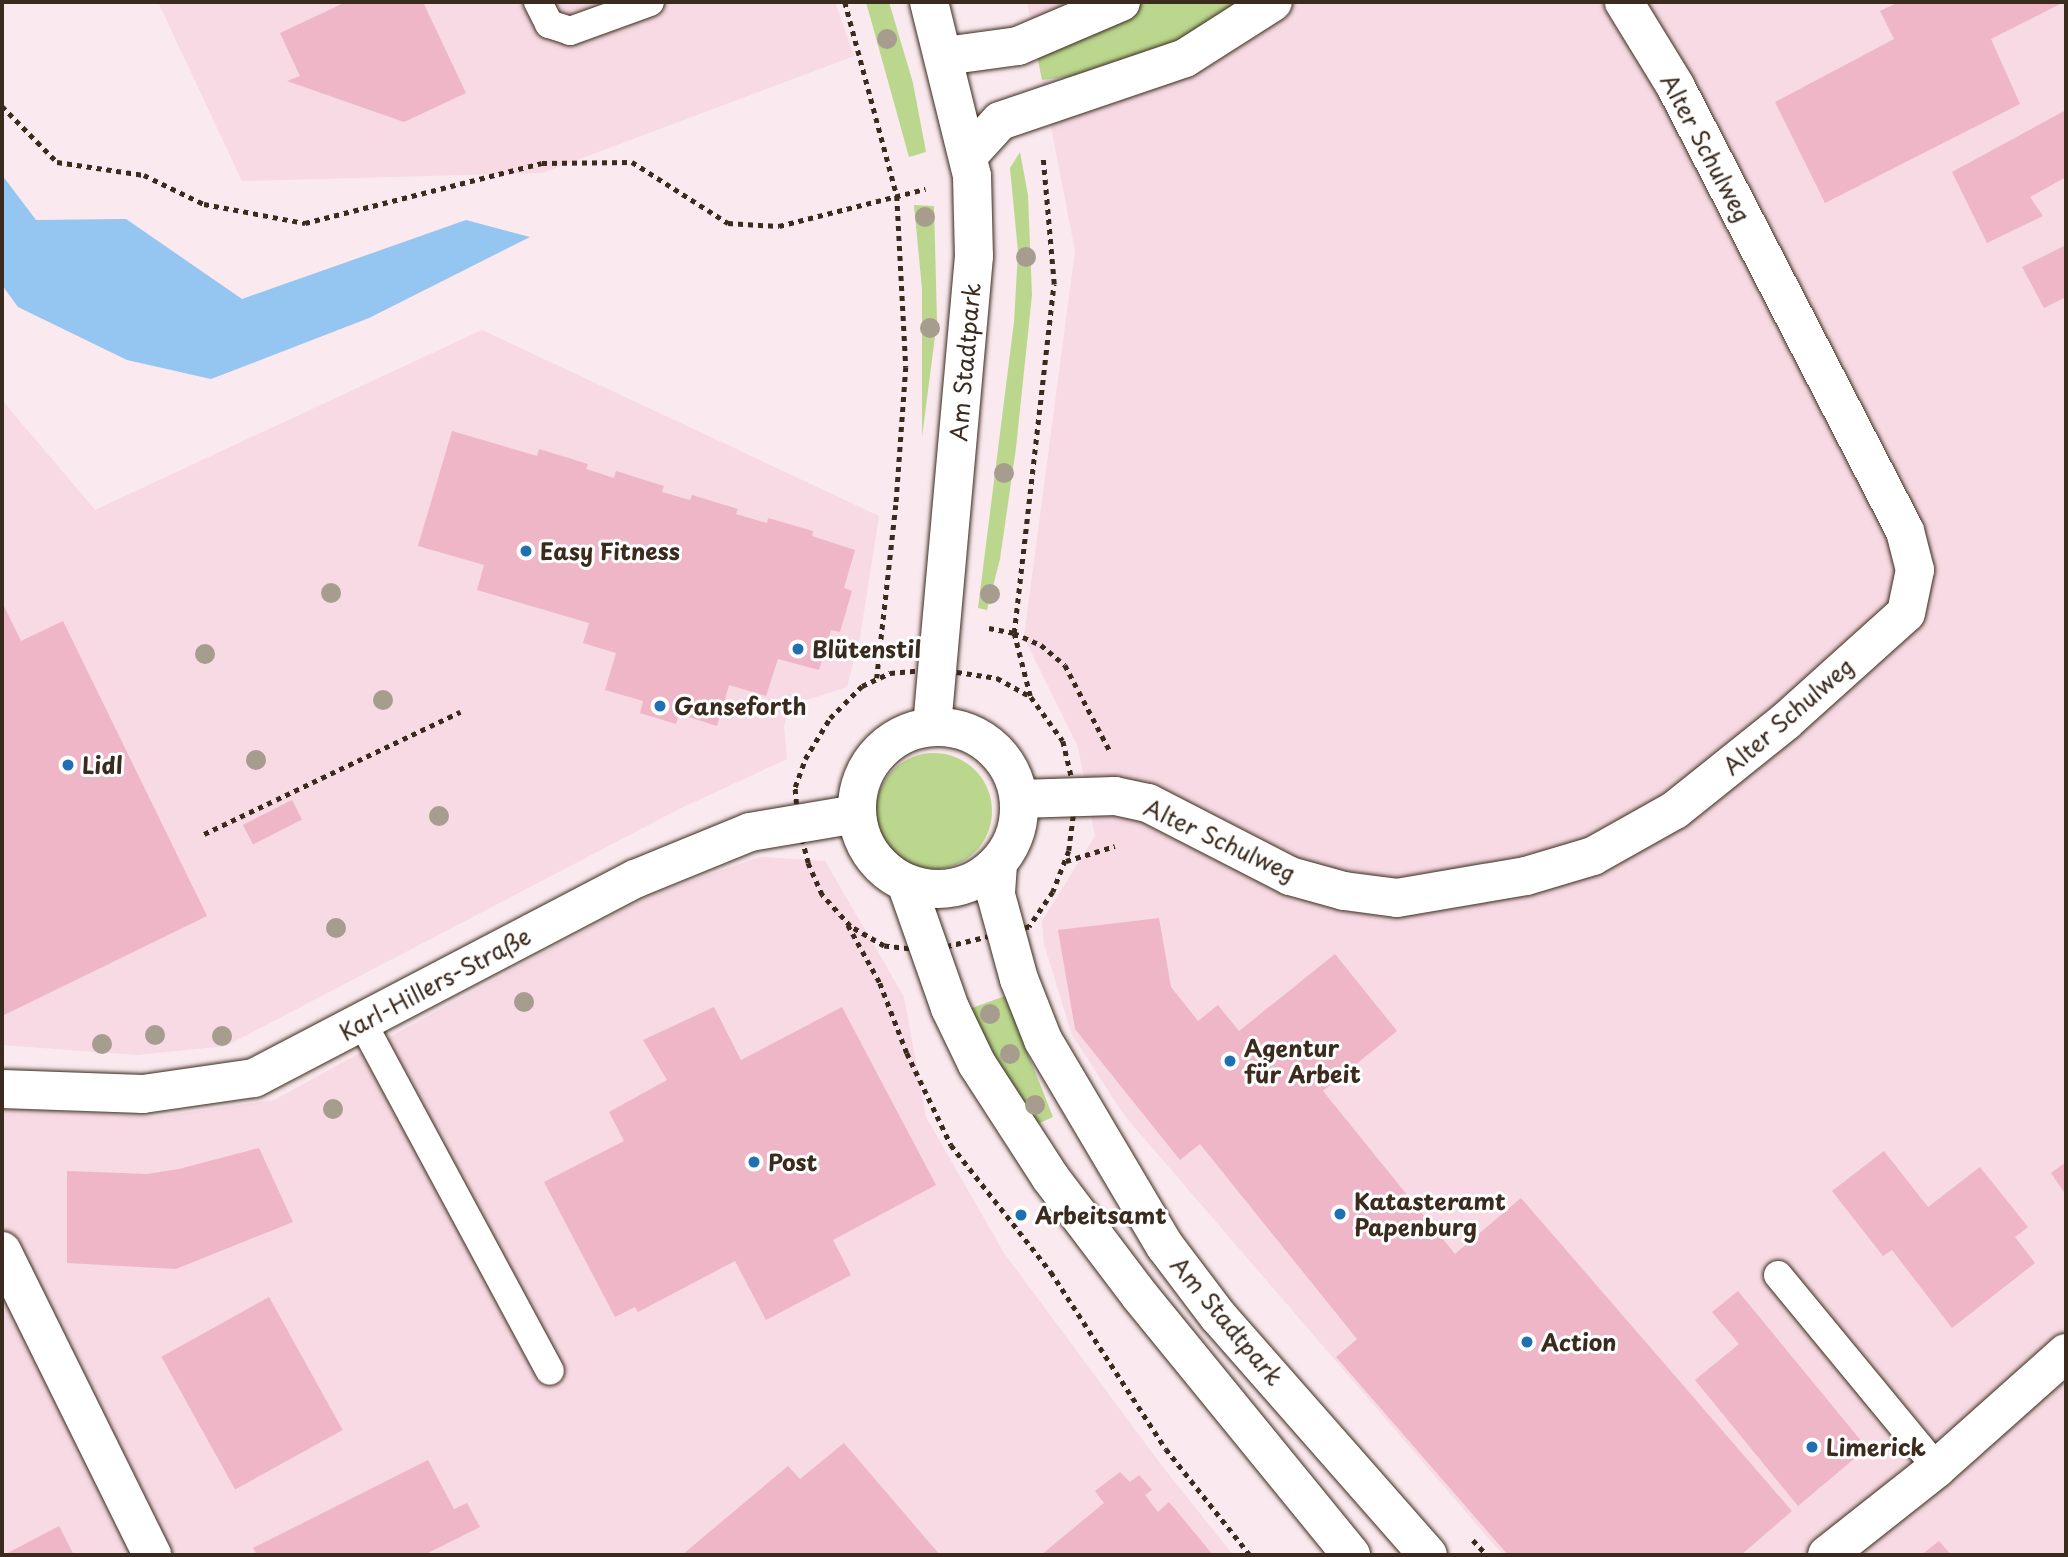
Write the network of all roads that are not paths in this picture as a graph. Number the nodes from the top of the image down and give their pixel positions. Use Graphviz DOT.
graph roads {
  1 [pos="538,2"];
  2 [pos="650,2"];
  3 [pos="929,2"];
  4 [pos="1121,2"];
  5 [pos="1273,2"];
  6 [pos="1624,2"];
  7 [pos="944,56"];
  8 [pos="970,166"];
  9 [pos="932,727"];
  10 [pos="1019,799"];
  11 [pos="856,814"];
  12 [pos="998,864"];
  13 [pos="906,883"];
  14 [pos="362,1022"];
  15 [pos="2,1089"];
  16 [pos="2,1251"];
  17 [pos="1778,1275"];
  18 [pos="2066,1353"];
  19 [pos="550,1371"];
  20 [pos="1937,1468"];
  21 [pos="152,1555"];
  22 [pos="1351,1555"];
  23 [pos="1428,1555"];
  24 [pos="1827,1555"];
  1 -- 2 [label="lane"];
  3 -- 7 [label="street, Am Stadtpark"];
  4 -- 7 [label="street"];
  5 -- 8 [label="street"];
  6 -- 10 [label="street, Alter Schulweg"];
  7 -- 8 [label="street, Am Stadtpark"];
  8 -- 9 [label="street, Am Stadtpark"];
  9 -- 10 [label="street"];
  9 -- 11 [label="street"];
  10 -- 12 [label="street"];
  11 -- 13 [label="street"];
  11 -- 14 [label="street, Karl-Hillers-Straße"];
  12 -- 13 [label="street"];
  12 -- 23 [label="street, Am Stadtpark"];
  13 -- 22 [label="street"];
  14 -- 15 [label="street, Karl-Hillers-Straße"];
  14 -- 19 [label="lane"];
  16 -- 21 [label="street"];
  17 -- 20 [label="lane"];
  18 -- 20 [label="street"];
  20 -- 24 [label="street"];
}
